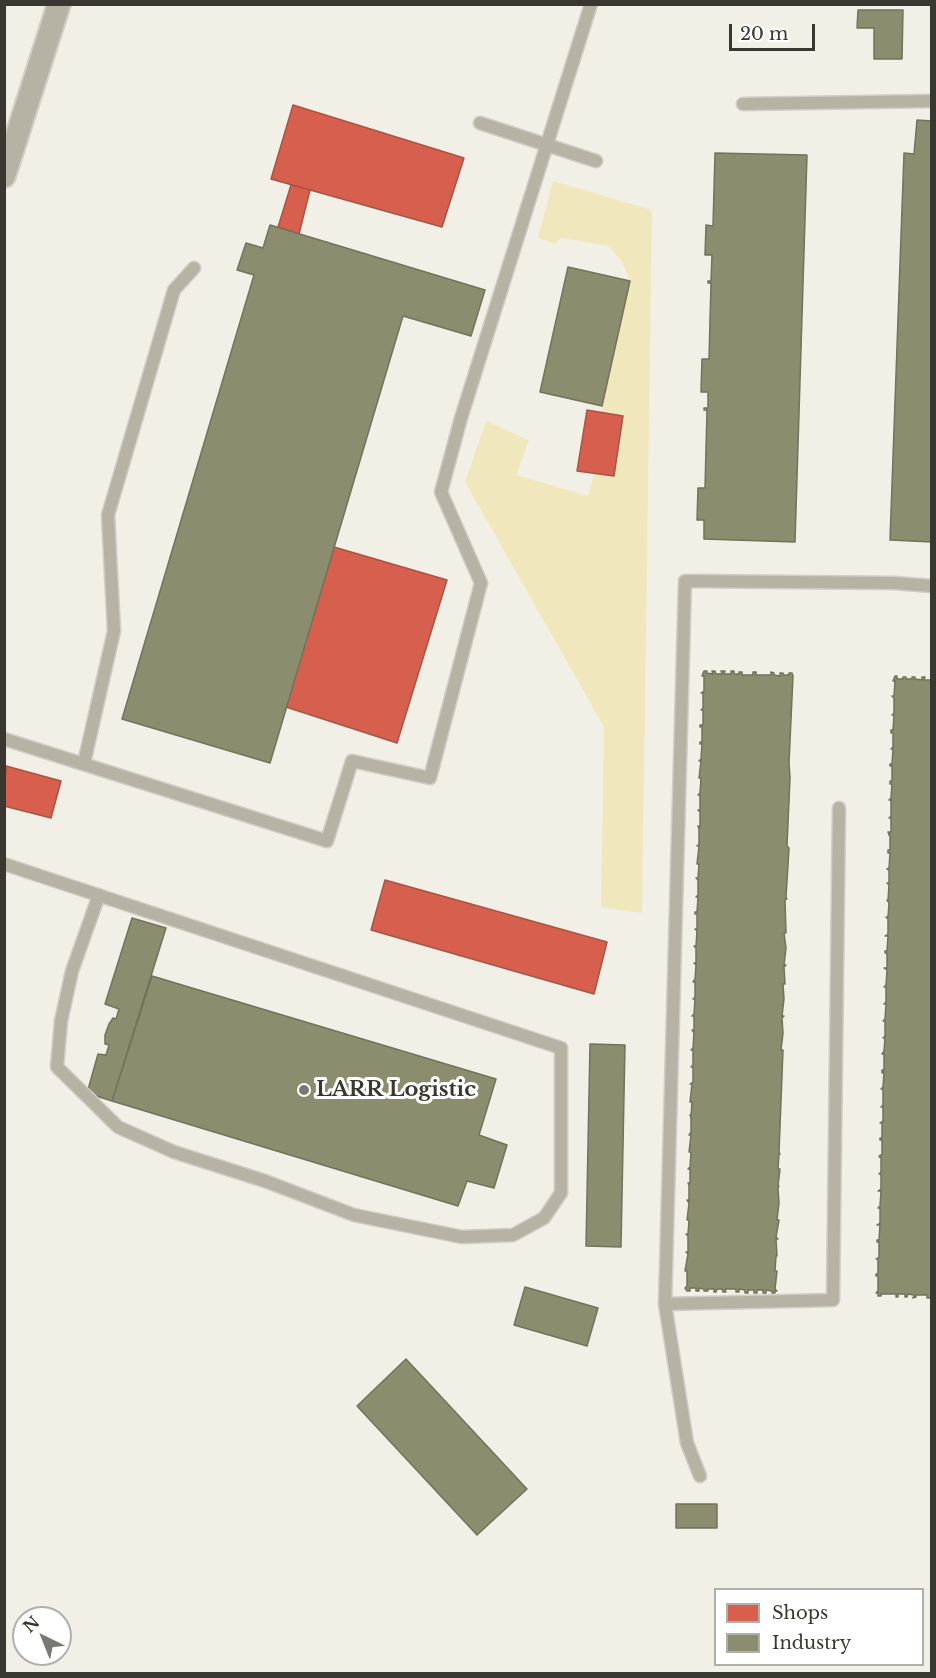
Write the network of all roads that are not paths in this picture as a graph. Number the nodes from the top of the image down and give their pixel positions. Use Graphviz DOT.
graph roads {
  1 [pos="59,4"];
  2 [pos="591,4"];
  3 [pos="932,101"];
  4 [pos="743,104"];
  5 [pos="480,123"];
  6 [pos="10,140"];
  7 [pos="547,146"];
  8 [pos="596,161"];
  9 [pos="4,176"];
  10 [pos="194,268"];
  11 [pos="932,586"];
  12 [pos="4,739"];
  13 [pos="84,763"];
  14 [pos="839,808"];
  15 [pos="4,864"];
  16 [pos="99,895"];
  17 [pos="664,1304"];
  18 [pos="700,1476"];
  1 -- 6 [label="street"];
  2 -- 7 [label="lane"];
  3 -- 4 [label="lane"];
  5 -- 7 [label="lane"];
  6 -- 9 [label="street"];
  7 -- 8 [label="lane"];
  7 -- 13 [label="lane"];
  10 -- 13 [label="lane"];
  11 -- 17 [label="lane"];
  12 -- 13 [label="lane"];
  14 -- 17 [label="lane"];
  15 -- 16 [label="lane"];
  16 -- 16 [label="lane"];
  17 -- 18 [label="lane"];
}
